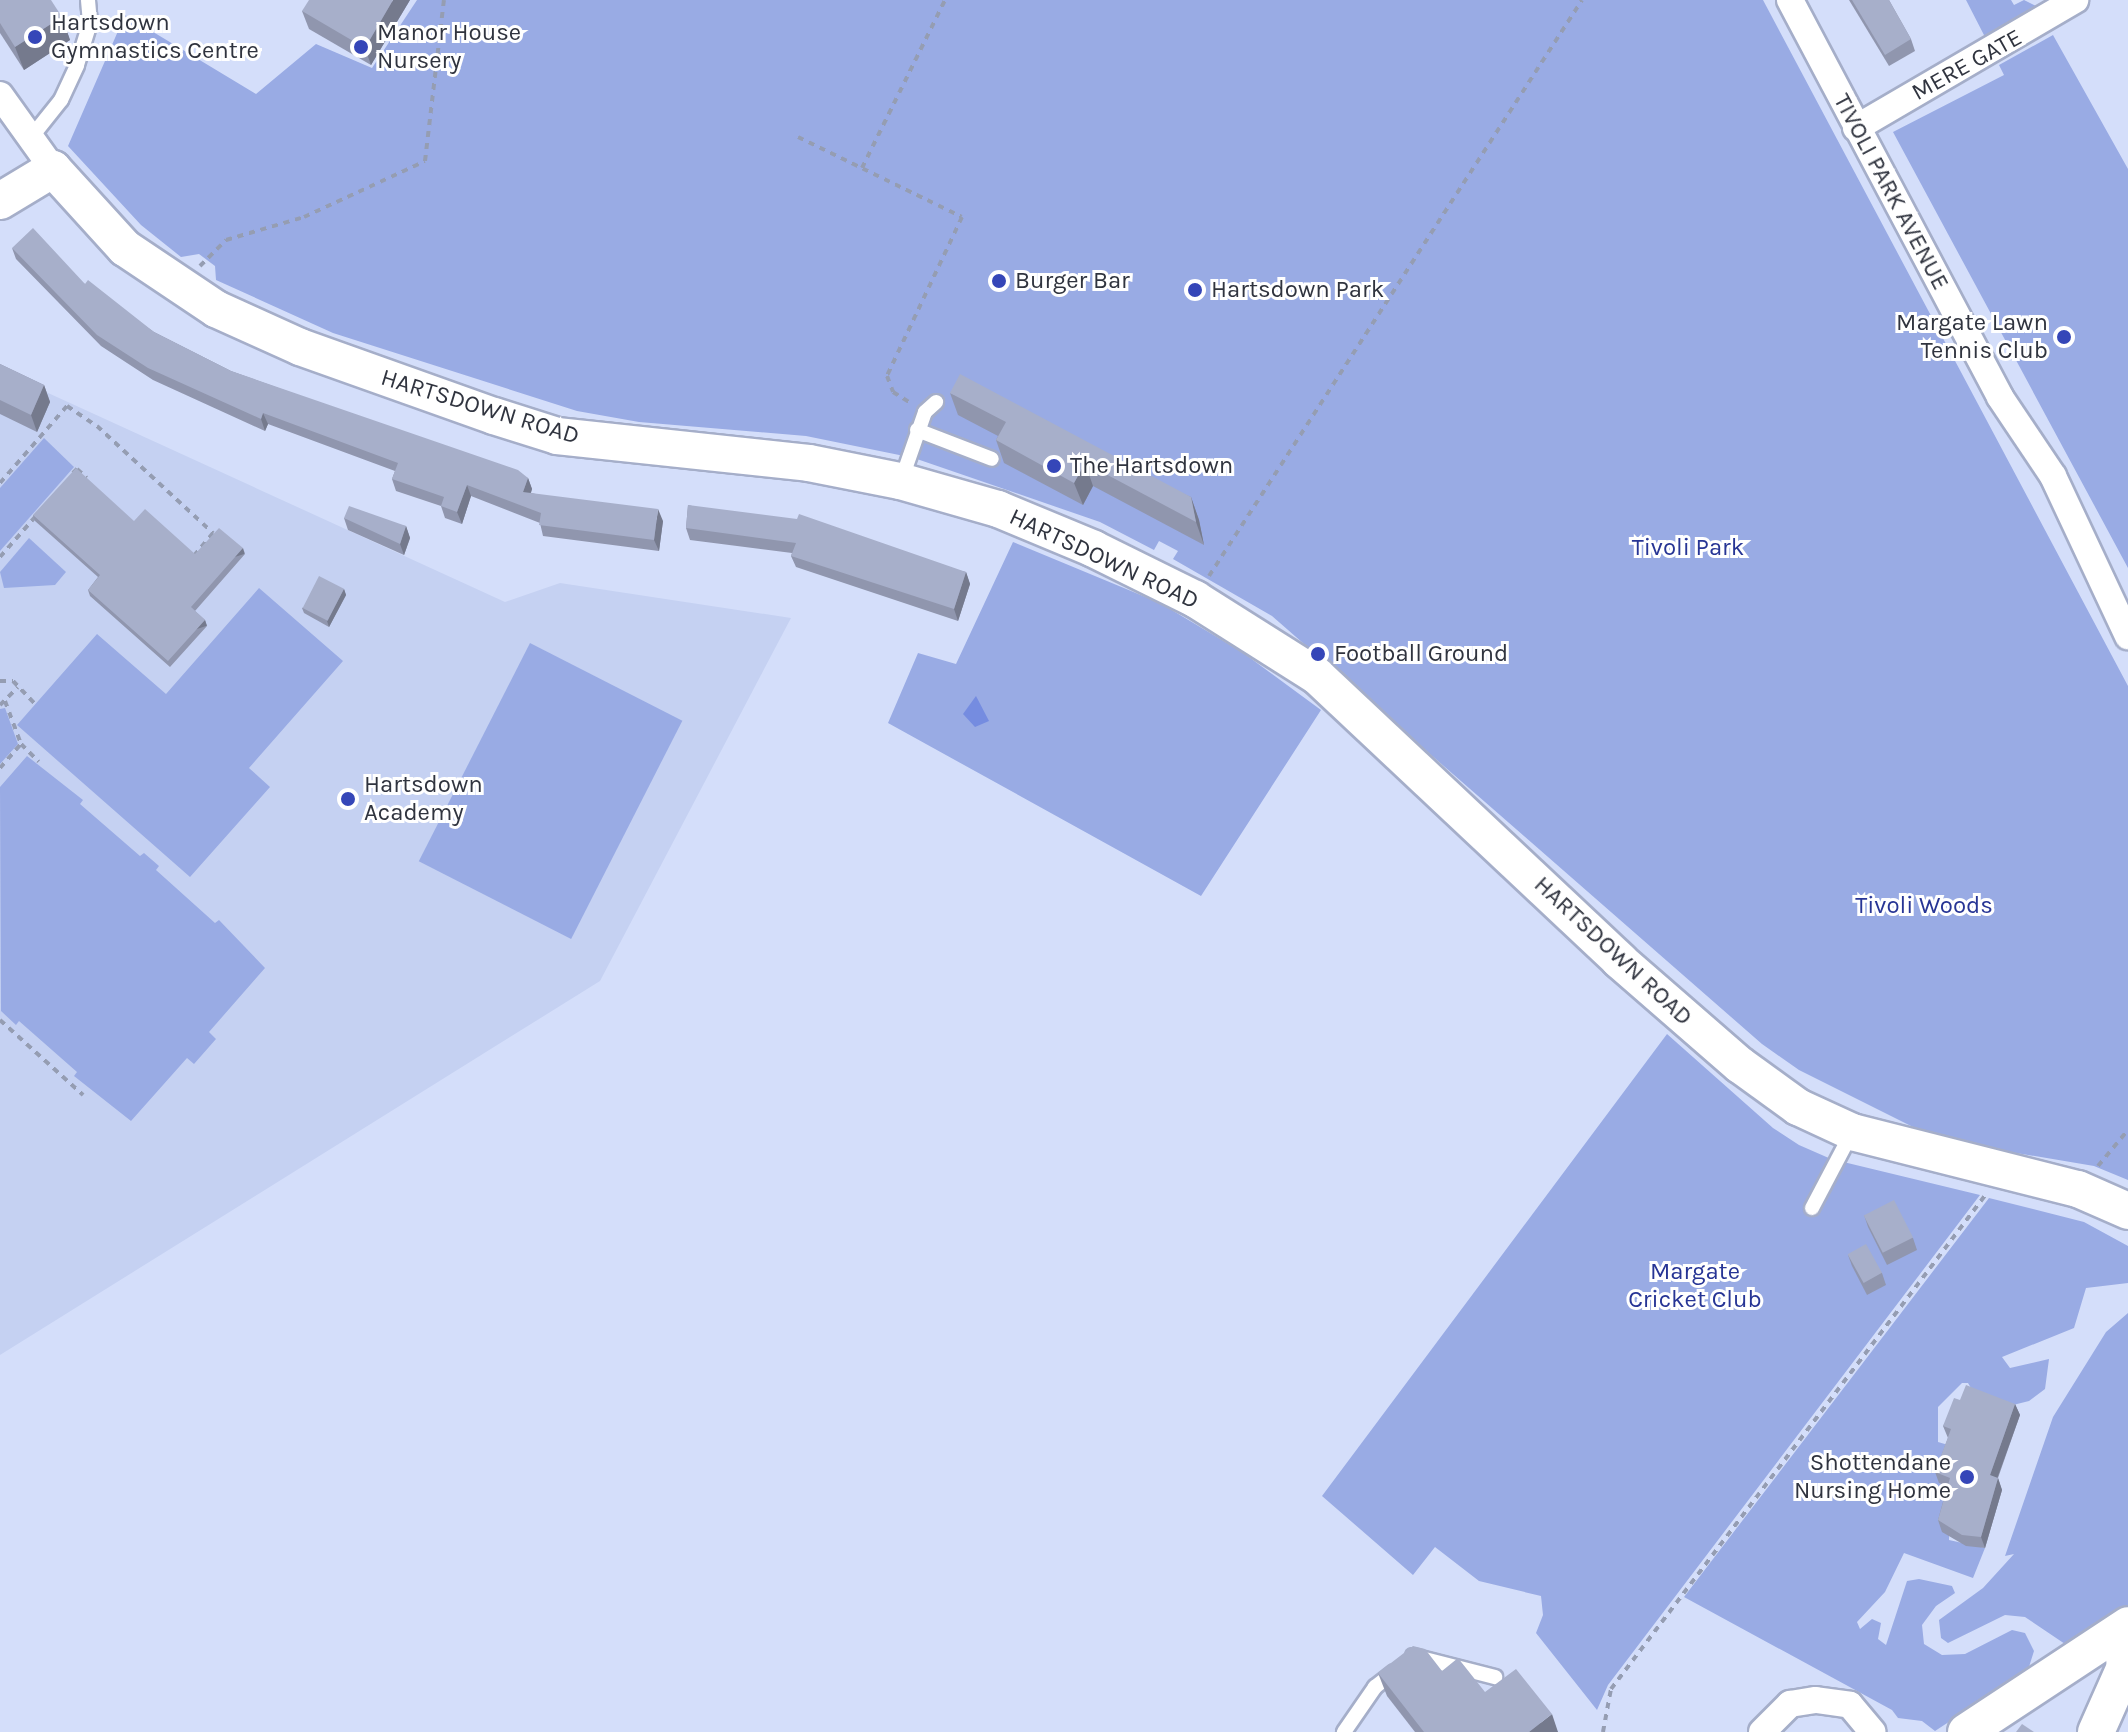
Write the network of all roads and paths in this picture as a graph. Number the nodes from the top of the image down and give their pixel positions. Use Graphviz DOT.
graph roads {
  1 [pos="444,0"];
  2 [pos="945,0"];
  3 [pos="1582,0"];
  4 [pos="1790,0"];
  5 [pos="2075,0"];
  6 [pos="90,1"];
  7 [pos="0,95"];
  8 [pos="1856,128"];
  9 [pos="798,137"];
  10 [pos="29,141"];
  11 [pos="862,168"];
  12 [pos="53,169"];
  13 [pos="0,201"];
  14 [pos="183,290"];
  15 [pos="930,407"];
  16 [pos="917,430"];
  17 [pos="992,459"];
  18 [pos="89,480"];
  19 [pos="66,481"];
  20 [pos="900,481"];
  21 [pos="0,483"];
  22 [pos="38,514"];
  23 [pos="185,546"];
  24 [pos="195,555"];
  25 [pos="0,557"];
  26 [pos="184,568"];
  27 [pos="1195,599"];
  28 [pos="2128,636"];
  29 [pos="0,681"];
  30 [pos="18,686"];
  31 [pos="2,703"];
  32 [pos="35,704"];
  33 [pos="21,744"];
  34 [pos="39,762"];
  35 [pos="0,768"];
  36 [pos="0,1020"];
  37 [pos="83,1095"];
  38 [pos="2128,1130"];
  39 [pos="1852,1132"];
  40 [pos="2002,1172"];
  41 [pos="2078,1189"];
  42 [pos="1812,1208"];
  43 [pos="2128,1211"];
  44 [pos="2125,1627"];
  45 [pos="1495,1677"];
  46 [pos="1344,1732"];
  47 [pos="1603,1732"];
  48 [pos="1762,1732"];
  49 [pos="1873,1732"];
  50 [pos="1966,1732"];
  51 [pos="2096,1732"];
  1 -- 14 [label="path"];
  2 -- 11 [label="path"];
  3 -- 27 [label="path"];
  4 -- 8 [label="street, TIVOLI PARK AVENUE"];
  5 -- 8 [label="street, MERE GATE"];
  6 -- 10 [label="lane"];
  7 -- 10 [label="street, HARTSDOWN ROAD"];
  8 -- 28 [label="street, TIVOLI PARK AVENUE"];
  9 -- 11 [label="path"];
  10 -- 12 [label="street, HARTSDOWN ROAD"];
  11 -- 15 [label="path"];
  12 -- 13 [label="main road"];
  12 -- 14 [label="main road, HARTSDOWN ROAD"];
  14 -- 20 [label="main road, HARTSDOWN ROAD"];
  15 -- 16 [label="lane"];
  16 -- 17 [label="lane"];
  16 -- 20 [label="lane"];
  18 -- 19 [label="path"];
  20 -- 27 [label="main road, HARTSDOWN ROAD"];
  21 -- 24 [label="path"];
  22 -- 25 [label="path"];
  23 -- 24 [label="path"];
  24 -- 26 [label="path"];
  27 -- 39 [label="main road, HARTSDOWN ROAD"];
  29 -- 30 [label="path"];
  30 -- 31 [label="path"];
  30 -- 32 [label="path"];
  31 -- 33 [label="path"];
  33 -- 34 [label="path"];
  33 -- 35 [label="path"];
  36 -- 37 [label="path"];
  38 -- 41 [label="path"];
  39 -- 40 [label="main road, HARTSDOWN ROAD"];
  39 -- 42 [label="lane"];
  40 -- 41 [label="main road, HARTSDOWN ROAD"];
  40 -- 47 [label="path"];
  41 -- 43 [label="main road, HARTSDOWN ROAD"];
  44 -- 50 [label="main road"];
  44 -- 51 [label="main road"];
  45 -- 46 [label="lane"];
  48 -- 49 [label="street"];
}
